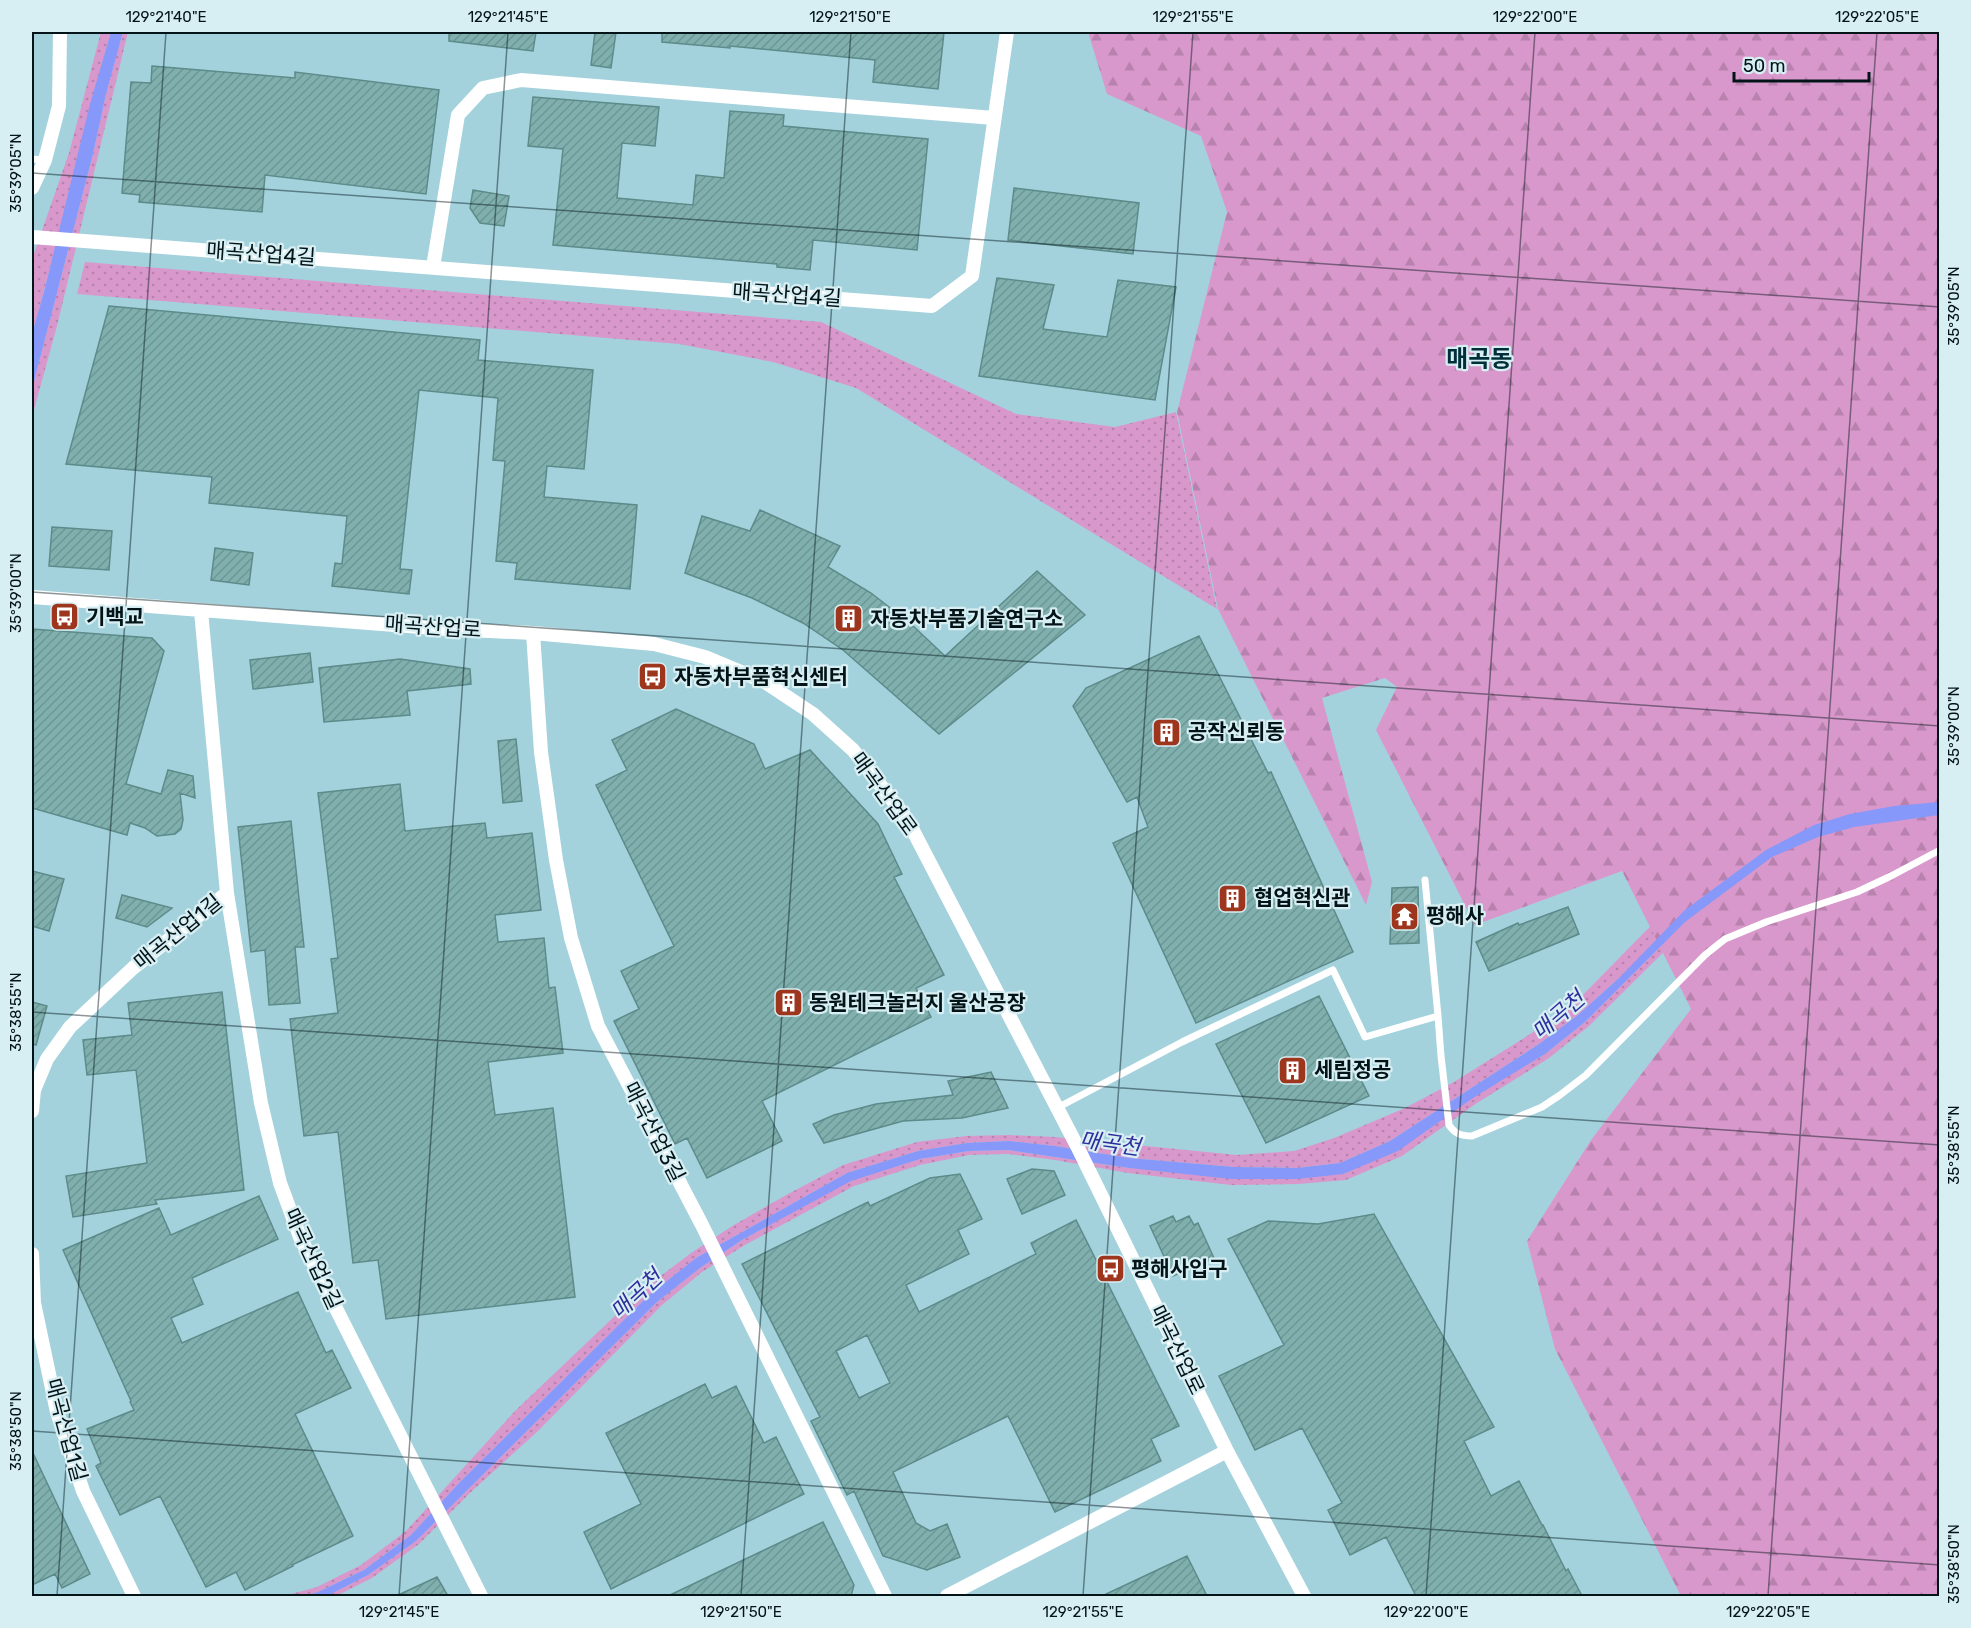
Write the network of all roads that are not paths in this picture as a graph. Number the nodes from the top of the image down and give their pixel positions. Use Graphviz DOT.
graph roads {
  1 [pos="60,32"];
  2 [pos="1007,32"];
  3 [pos="994,118"];
  4 [pos="38,160"];
  5 [pos="32,188"];
  6 [pos="32,237"];
  7 [pos="433,267"];
  8 [pos="32,597"];
  9 [pos="201,611"];
  10 [pos="533,633"];
  11 [pos="1940,850"];
  12 [pos="1425,880"];
  13 [pos="227,893"];
  14 [pos="1438,1016"];
  15 [pos="1057,1108"];
  16 [pos="32,1111"];
  17 [pos="32,1254"];
  18 [pos="1227,1451"];
  19 [pos="134,1596"];
  20 [pos="481,1596"];
  21 [pos="885,1596"];
  22 [pos="947,1596"];
  23 [pos="1304,1596"];
  1 -- 4 [label="street"];
  2 -- 3 [label="street, 매곡산업4길"];
  3 -- 7 [label="street"];
  3 -- 7 [label="street, 매곡산업4길"];
  4 -- 5 [label="street"];
  6 -- 7 [label="street, 매곡산업4길"];
  8 -- 9 [label="street, 매곡산업로"];
  9 -- 10 [label="street, 매곡산업로"];
  9 -- 13 [label="street, 매곡산업1길"];
  10 -- 15 [label="street, 매곡산업로"];
  10 -- 21 [label="street, 매곡산업3길"];
  11 -- 14 [label="lane"];
  12 -- 14 [label="lane"];
  13 -- 16 [label="street, 매곡산업1길"];
  13 -- 20 [label="street, 매곡산업2길"];
  14 -- 15 [label="lane"];
  15 -- 18 [label="street, 매곡산업로"];
  17 -- 19 [label="street, 매곡산업1길"];
  18 -- 22 [label="street"];
  18 -- 23 [label="street, 매곡산업로"];
}
